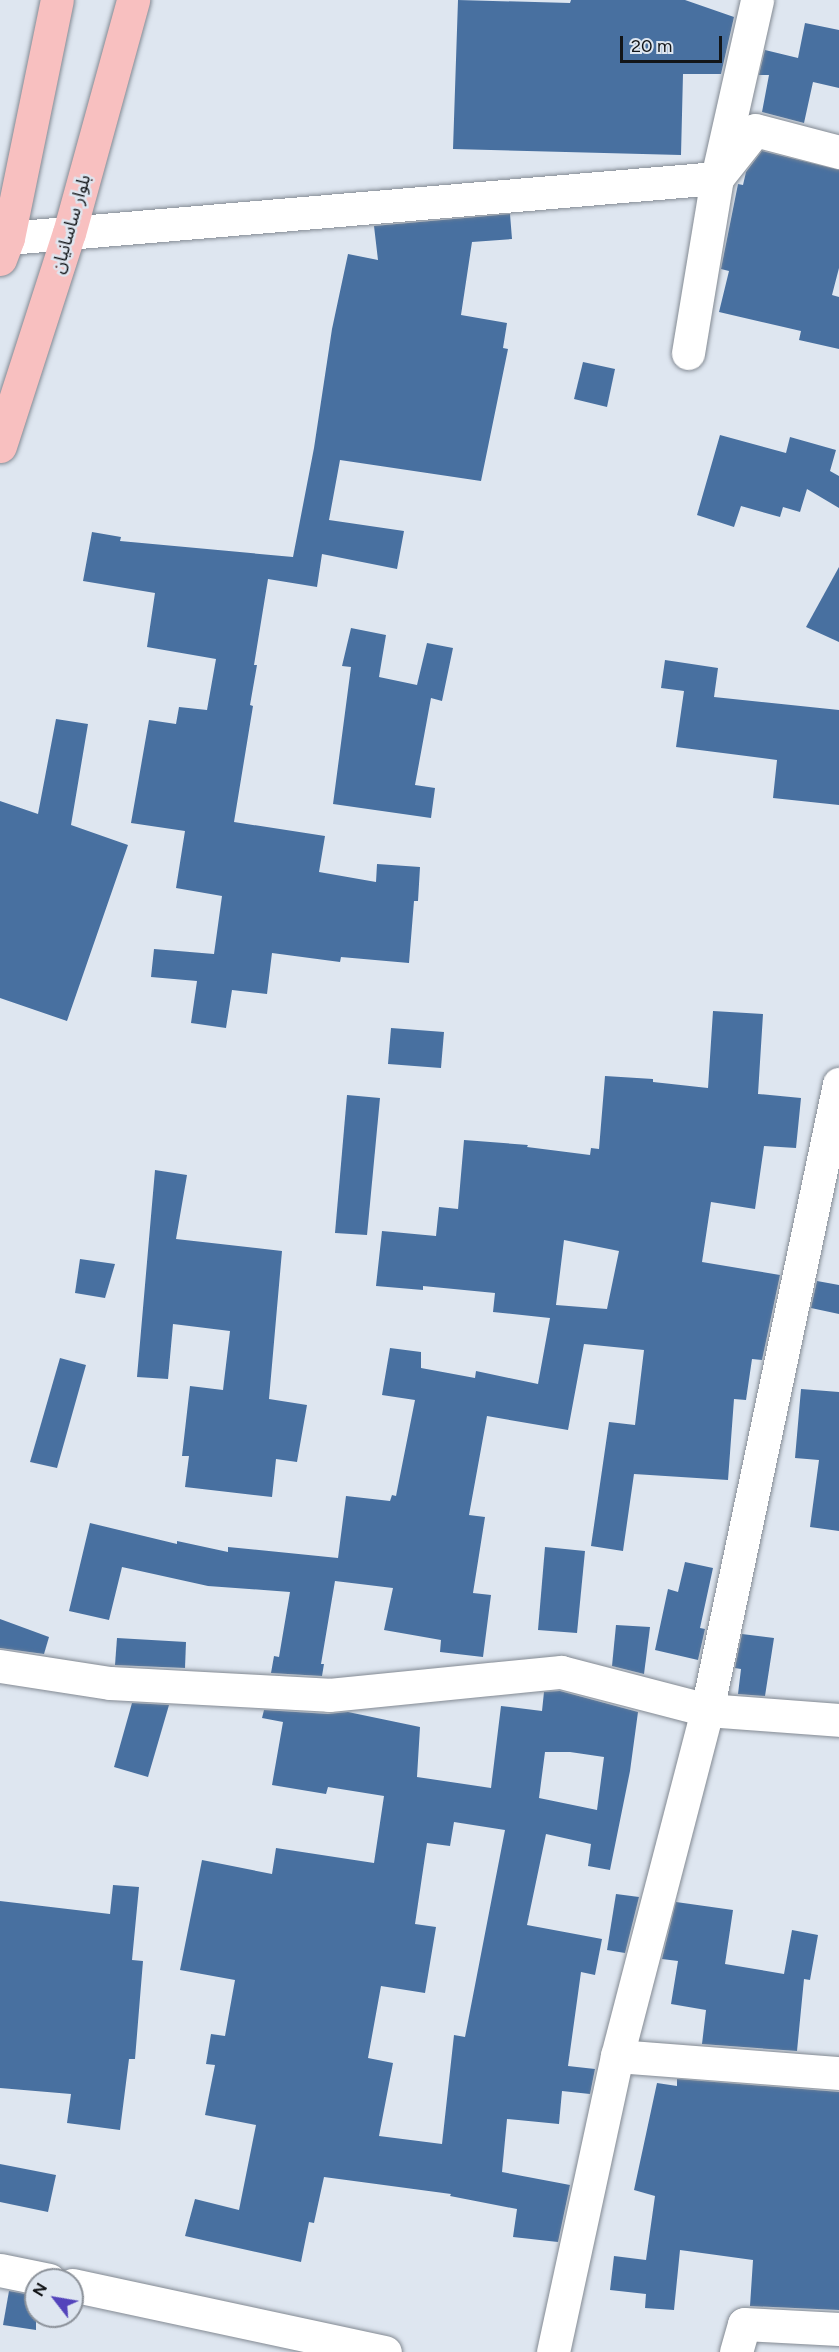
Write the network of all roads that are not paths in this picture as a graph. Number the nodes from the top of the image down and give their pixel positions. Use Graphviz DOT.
graph roads {
  1 [pos="57,0"];
  2 [pos="133,0"];
  3 [pos="757,0"];
  4 [pos="839,152"];
  5 [pos="717,178"];
  6 [pos="69,233"];
  7 [pos="4,249"];
  8 [pos="688,352"];
  9 [pos="0,446"];
  10 [pos="839,1084"];
  11 [pos="0,1666"];
  12 [pos="707,1710"];
  13 [pos="839,1720"];
  14 [pos="617,2056"];
  15 [pos="839,2073"];
  16 [pos="0,2270"];
  17 [pos="24,2275"];
  18 [pos="84,2288"];
  19 [pos="839,2329"];
  20 [pos="333,2347"];
  21 [pos="385,2352"];
  22 [pos="553,2352"];
  23 [pos="736,2352"];
  1 -- 7 [label="highway"];
  2 -- 6 [label="highway, بلوار ساسانیان"];
  3 -- 5 [label="street"];
  4 -- 5 [label="street"];
  5 -- 6 [label="street"];
  5 -- 8 [label="street"];
  6 -- 7 [label="street"];
  6 -- 9 [label="highway, بلوار ساسانیان"];
  10 -- 12 [label="street"];
  11 -- 12 [label="street"];
  12 -- 13 [label="street"];
  12 -- 14 [label="street"];
  14 -- 15 [label="street"];
  14 -- 22 [label="street"];
  16 -- 17 [label="street"];
  18 -- 20 [label="street"];
  19 -- 23 [label="street"];
  20 -- 21 [label="street"];
}
